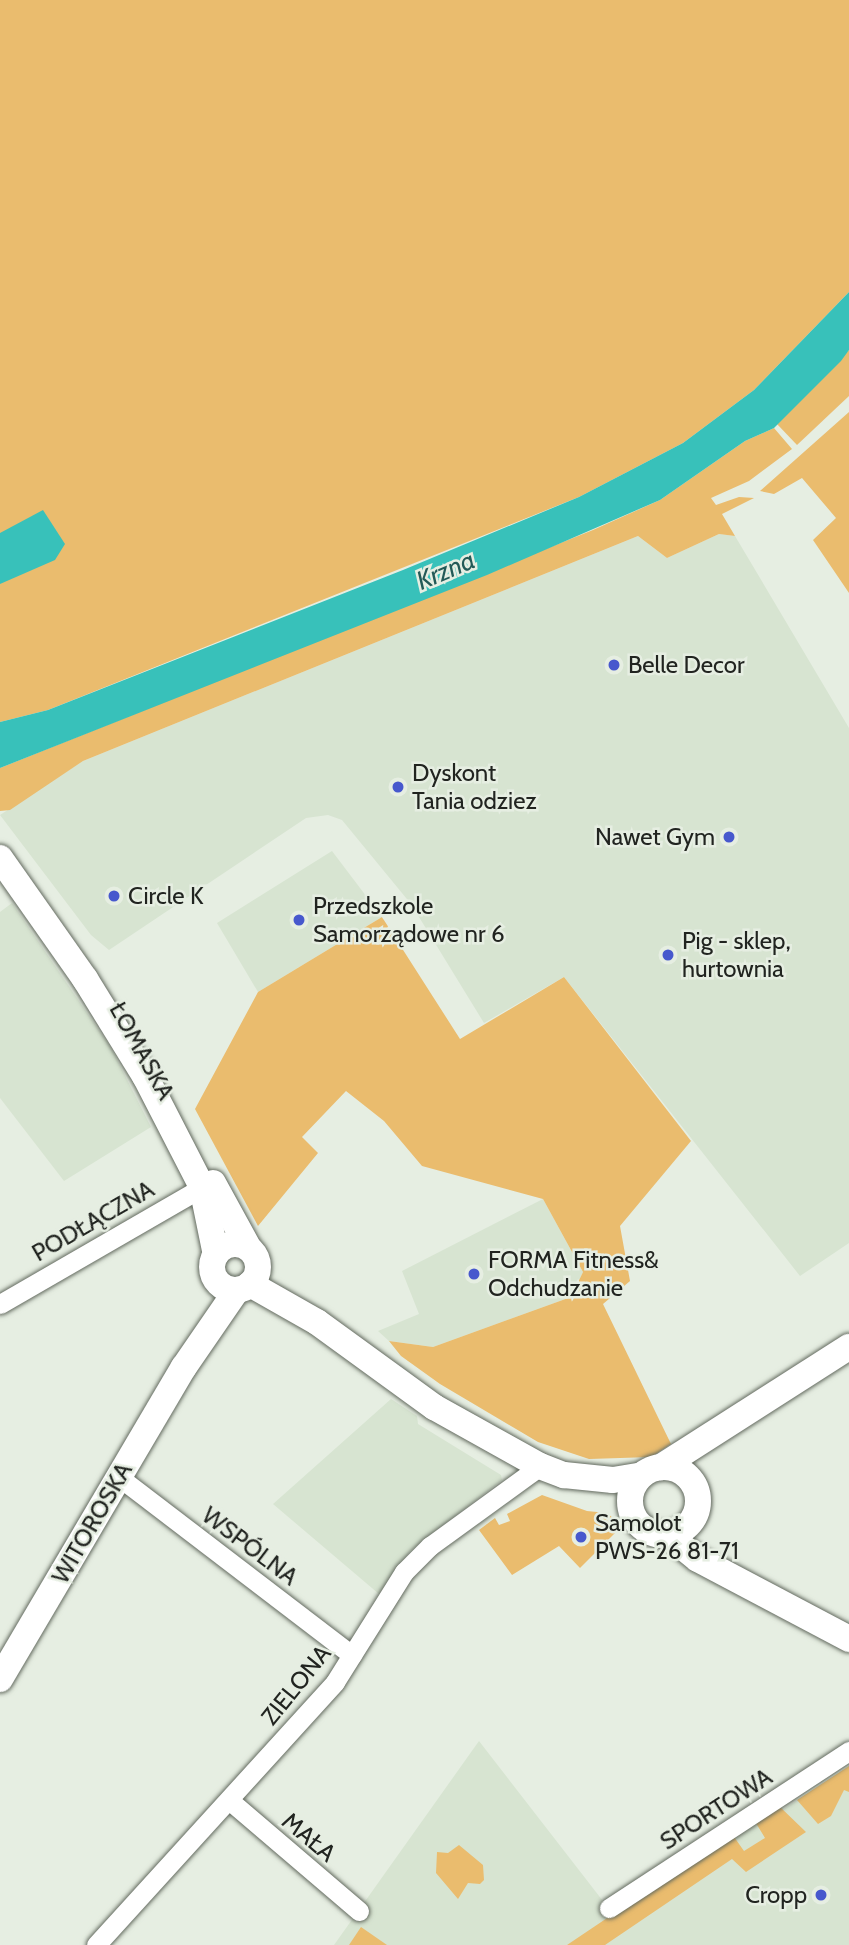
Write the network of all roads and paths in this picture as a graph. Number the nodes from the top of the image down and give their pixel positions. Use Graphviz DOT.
graph roads {
  1 [pos="5,866"];
  2 [pos="207,1184"];
  3 [pos="214,1263"];
  4 [pos="248,1270"];
  5 [pos="0,1304"];
  6 [pos="849,1347"];
  7 [pos="184,1367"];
  8 [pos="720,1432"];
  9 [pos="552,1470"];
  10 [pos="650,1472"];
  11 [pos="119,1477"];
  12 [pos="694,1482"];
  13 [pos="696,1514"];
  14 [pos="634,1517"];
  15 [pos="668,1535"];
  16 [pos="736,1576"];
  17 [pos="849,1639"];
  18 [pos="352,1655"];
  19 [pos="0,1679"];
  20 [pos="849,1751"];
  21 [pos="229,1800"];
  22 [pos="609,1908"];
  23 [pos="359,1911"];
  24 [pos="96,1945"];
  1 -- 2 [label="street, ŁOMASKA"];
  2 -- 3 [label="street, WITOROSKA"];
  2 -- 4 [label="street, ŁOMASKA"];
  2 -- 5 [label="street, PODŁĄCZNA"];
  3 -- 4 [label="street"];
  3 -- 4 [label="street"];
  3 -- 7 [label="street, WITOROSKA"];
  4 -- 7 [label="street, WITOROSKA"];
  4 -- 9 [label="street"];
  6 -- 8 [label="street"];
  7 -- 11 [label="street, WITOROSKA"];
  8 -- 10 [label="street"];
  8 -- 12 [label="street"];
  9 -- 10 [label="street"];
  9 -- 14 [label="street"];
  9 -- 18 [label="street, ZIELONA"];
  10 -- 12 [label="street"];
  10 -- 14 [label="street"];
  11 -- 18 [label="street, WSPÓLNA"];
  11 -- 19 [label="street, WITOROSKA"];
  12 -- 13 [label="street"];
  13 -- 15 [label="street"];
  13 -- 16 [label="street"];
  14 -- 15 [label="street"];
  15 -- 16 [label="street"];
  16 -- 17 [label="street"];
  18 -- 21 [label="street, ZIELONA"];
  20 -- 22 [label="street, SPORTOWA"];
  21 -- 23 [label="street, MAŁA"];
  21 -- 24 [label="street, ZIELONA"];
}
